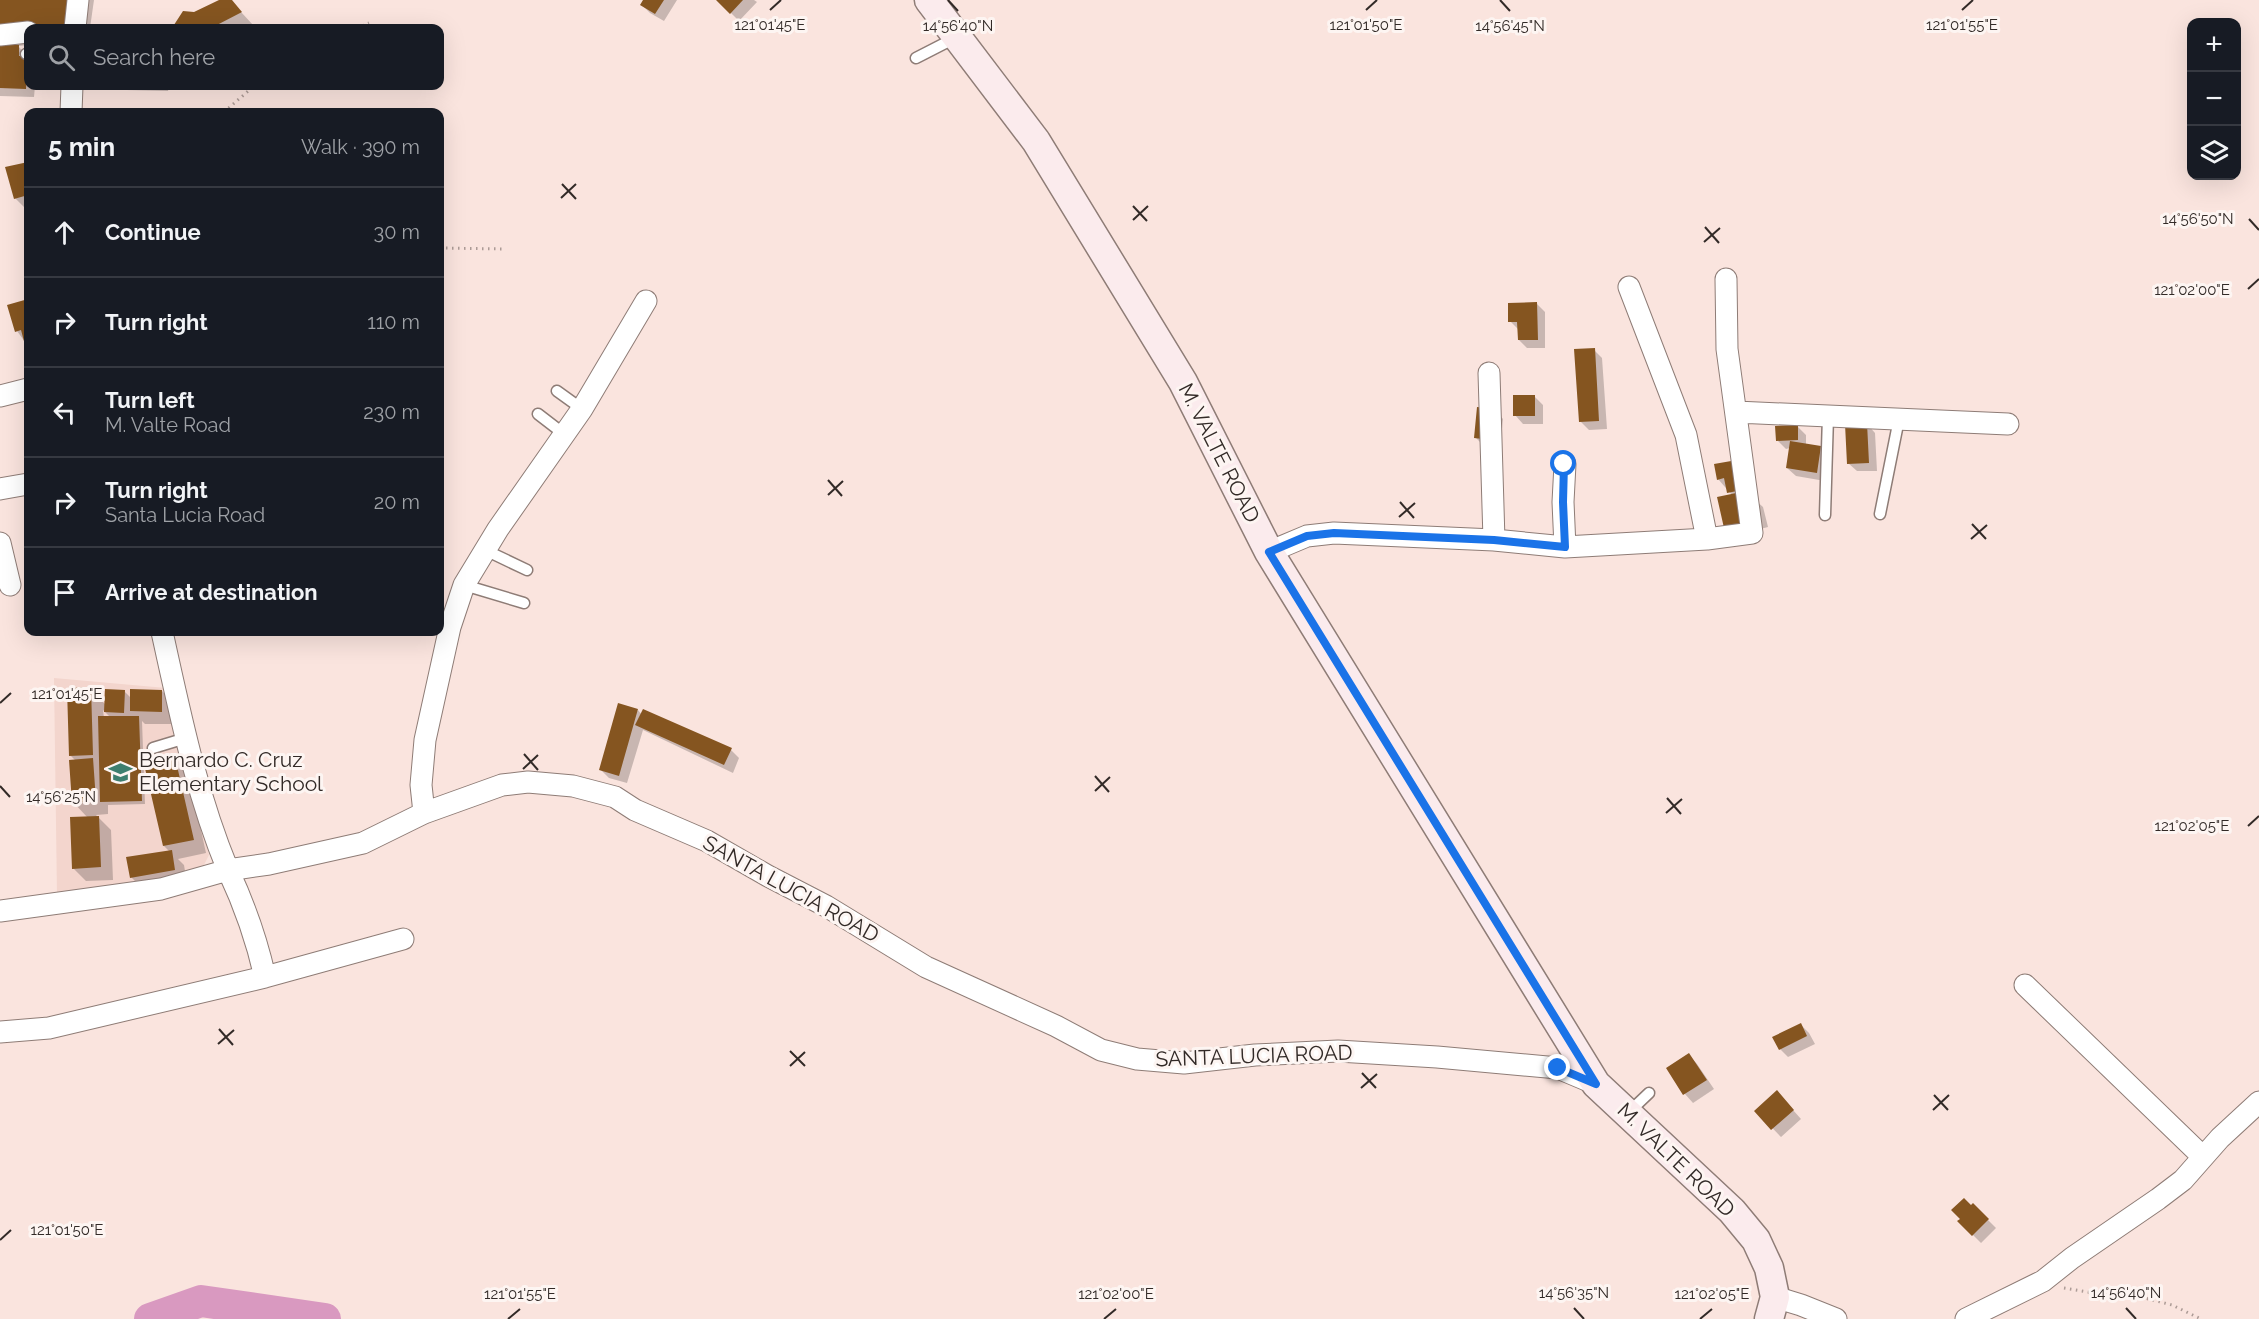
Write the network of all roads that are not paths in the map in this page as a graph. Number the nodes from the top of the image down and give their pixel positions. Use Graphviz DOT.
graph roads {
  1 [pos="78,0"];
  2 [pos="929,0"];
  3 [pos="75,24"];
  4 [pos="24,32"];
  5 [pos="0,35"];
  6 [pos="957,37"];
  7 [pos="916,58"];
  8 [pos="72,90"];
  9 [pos="71,108"];
  10 [pos="1726,279"];
  11 [pos="1629,287"];
  12 [pos="646,302"];
  13 [pos="1489,373"];
  14 [pos="24,390"];
  15 [pos="557,392"];
  16 [pos="0,396"];
  17 [pos="582,409"];
  18 [pos="1736,412"];
  19 [pos="538,414"];
  20 [pos="1828,416"];
  21 [pos="1899,419"];
  22 [pos="2008,424"];
  23 [pos="564,434"];
  24 [pos="1564,464"];
  25 [pos="24,485"];
  26 [pos="0,489"];
  27 [pos="1880,514"];
  28 [pos="1825,515"];
  29 [pos="1707,539"];
  30 [pos="1494,540"];
  31 [pos="0,543"];
  32 [pos="1565,547"];
  33 [pos="485,550"];
  34 [pos="1269,552"];
  35 [pos="527,570"];
  36 [pos="10,585"];
  37 [pos="464,585"];
  38 [pos="524,603"];
  39 [pos="163,636"];
  40 [pos="186,738"];
  41 [pos="153,748"];
  42 [pos="424,813"];
  43 [pos="228,870"];
  44 [pos="0,911"];
  45 [pos="403,939"];
  46 [pos="265,977"];
  47 [pos="2025,985"];
  48 [pos="0,1032"];
  49 [pos="1596,1084"];
  50 [pos="1649,1093"];
  51 [pos="2259,1102"];
  52 [pos="1628,1114"];
  53 [pos="2202,1156"];
  54 [pos="1772,1308"];
  55 [pos="1836,1319"];
  56 [pos="1966,1319"];
  1 -- 3 [label="street"];
  2 -- 6 [label="main road, M. VALTE ROAD"];
  4 -- 5 [label="street"];
  6 -- 7 [label="lane"];
  6 -- 34 [label="main road, M. VALTE ROAD"];
  8 -- 9 [label="street"];
  10 -- 18 [label="street"];
  11 -- 29 [label="street"];
  12 -- 17 [label="street"];
  13 -- 30 [label="street"];
  14 -- 16 [label="street"];
  15 -- 17 [label="lane"];
  17 -- 23 [label="street"];
  18 -- 20 [label="street"];
  18 -- 29 [label="street"];
  19 -- 23 [label="lane"];
  20 -- 21 [label="street"];
  20 -- 28 [label="lane"];
  21 -- 22 [label="street"];
  21 -- 27 [label="lane"];
  23 -- 33 [label="street"];
  24 -- 32 [label="street"];
  25 -- 26 [label="street"];
  29 -- 32 [label="street"];
  30 -- 32 [label="street"];
  30 -- 34 [label="street"];
  31 -- 36 [label="street"];
  33 -- 35 [label="lane"];
  33 -- 37 [label="street"];
  34 -- 49 [label="main road, M. VALTE ROAD"];
  37 -- 38 [label="lane"];
  37 -- 42 [label="street"];
  39 -- 40 [label="street"];
  40 -- 41 [label="lane"];
  40 -- 43 [label="street"];
  42 -- 43 [label="street, SANTA LUCIA ROAD"];
  42 -- 49 [label="street, SANTA LUCIA ROAD"];
  43 -- 44 [label="street, SANTA LUCIA ROAD"];
  43 -- 46 [label="street"];
  45 -- 46 [label="street"];
  46 -- 48 [label="street"];
  47 -- 53 [label="street"];
  49 -- 52 [label="main road, M. VALTE ROAD"];
  50 -- 52 [label="lane"];
  51 -- 53 [label="street"];
  52 -- 54 [label="main road, M. VALTE ROAD"];
  53 -- 56 [label="street"];
  54 -- 55 [label="street"];
}
